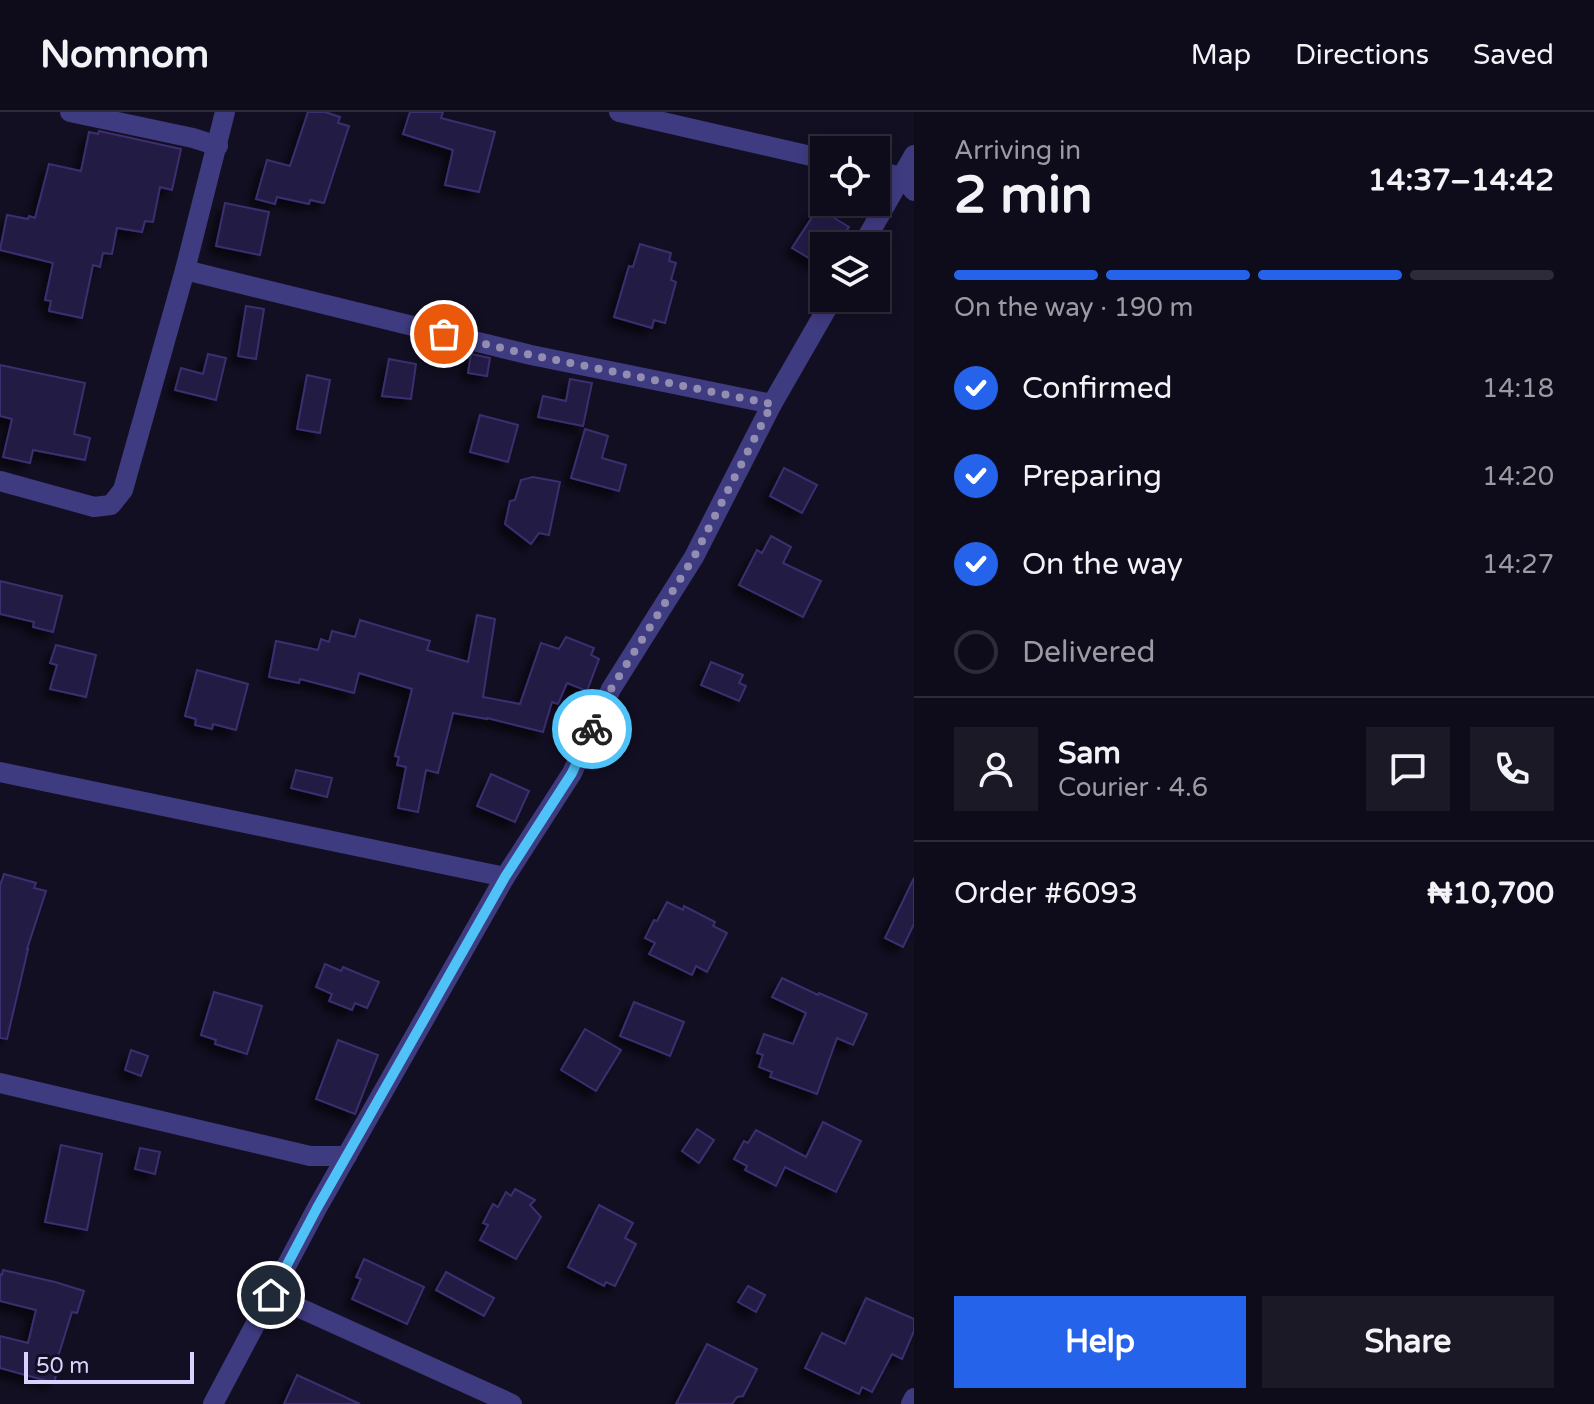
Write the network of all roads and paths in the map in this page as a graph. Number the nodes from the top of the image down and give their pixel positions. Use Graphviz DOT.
graph roads {
  1 [pos="70,112"];
  2 [pos="225,112"];
  3 [pos="619,112"];
  4 [pos="218,146"];
  5 [pos="914,155"];
  6 [pos="810,156"];
  7 [pos="908,184"];
  8 [pos="872,232"];
  9 [pos="185,270"];
  10 [pos="825,312"];
  11 [pos="772,404"];
  12 [pos="0,481"];
  13 [pos="0,772"];
  14 [pos="505,877"];
  15 [pos="0,1083"];
  16 [pos="347,1156"];
  17 [pos="271,1295"];
  18 [pos="914,1398"];
  19 [pos="213,1404"];
  20 [pos="512,1404"];
  21 [pos="911,1404"];
  1 -- 4 [label="street"];
  2 -- 4 [label="street"];
  3 -- 6 [label="street"];
  4 -- 9 [label="street"];
  5 -- 7 [label="street"];
  7 -- 8 [label="street"];
  9 -- 11 [label="street"];
  9 -- 12 [label="street"];
  10 -- 11 [label="street"];
  11 -- 14 [label="street"];
  13 -- 14 [label="street"];
  14 -- 16 [label="street"];
  15 -- 16 [label="street"];
  16 -- 17 [label="street"];
  17 -- 19 [label="street"];
  17 -- 20 [label="street"];
  18 -- 21 [label="street"];
}
